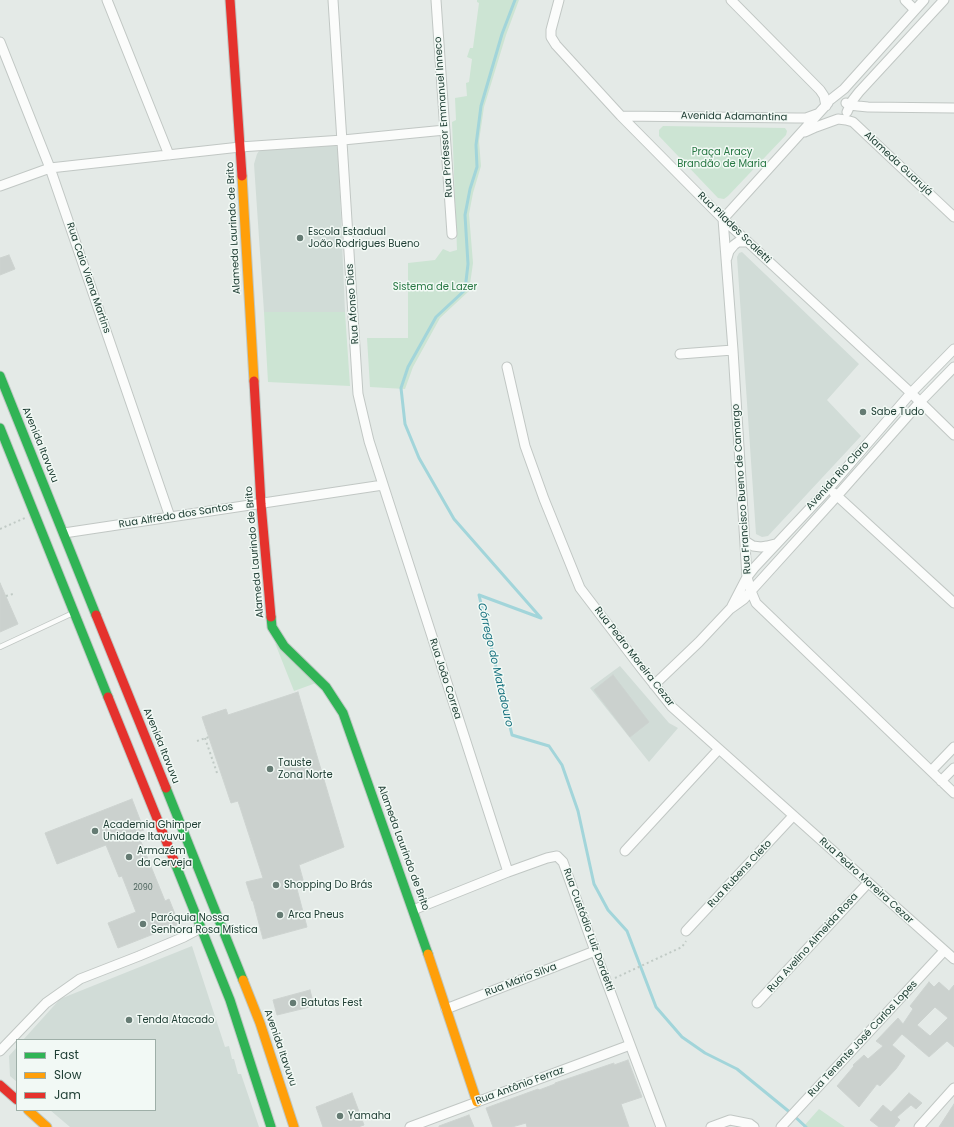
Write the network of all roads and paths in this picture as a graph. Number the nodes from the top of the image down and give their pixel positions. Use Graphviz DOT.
graph roads {
  1 [pos="107,0"];
  2 [pos="230,0"];
  3 [pos="333,0"];
  4 [pos="436,0"];
  5 [pos="559,0"];
  6 [pos="731,0"];
  7 [pos="905,0"];
  8 [pos="924,0"];
  9 [pos="944,0"];
  10 [pos="915,10"];
  11 [pos="0,42"];
  12 [pos="828,103"];
  13 [pos="848,106"];
  14 [pos="954,108"];
  15 [pos="818,114"];
  16 [pos="621,116"];
  17 [pos="649,116"];
  18 [pos="838,119"];
  19 [pos="445,130"];
  20 [pos="640,135"];
  21 [pos="796,139"];
  22 [pos="343,140"];
  23 [pos="240,147"];
  24 [pos="169,155"];
  25 [pos="50,168"];
  26 [pos="0,186"];
  27 [pos="954,216"];
  28 [pos="723,219"];
  29 [pos="452,234"];
  30 [pos="747,242"];
  31 [pos="726,259"];
  32 [pos="954,349"];
  33 [pos="733,350"];
  34 [pos="680,354"];
  35 [pos="507,366"];
  36 [pos="954,367"];
  37 [pos="0,376"];
  38 [pos="911,393"];
  39 [pos="920,402"];
  40 [pos="0,428"];
  41 [pos="954,435"];
  42 [pos="383,485"];
  43 [pos="829,488"];
  44 [pos="837,496"];
  45 [pos="261,504"];
  46 [pos="35,514"];
  47 [pos="170,517"];
  48 [pos="0,529"];
  49 [pos="64,533"];
  50 [pos="745,541"];
  51 [pos="776,543"];
  52 [pos="747,577"];
  53 [pos="751,592"];
  54 [pos="12,594"];
  55 [pos="6,596"];
  56 [pos="954,603"];
  57 [pos="730,610"];
  58 [pos="74,612"];
  59 [pos="0,647"];
  60 [pos="654,685"];
  61 [pos="209,737"];
  62 [pos="205,738"];
  63 [pos="197,741"];
  64 [pos="954,747"];
  65 [pos="719,749"];
  66 [pos="954,768"];
  67 [pos="931,771"];
  68 [pos="217,773"];
  69 [pos="942,781"];
  70 [pos="954,793"];
  71 [pos="793,816"];
  72 [pos="625,851"];
  73 [pos="508,872"];
  74 [pos="868,883"];
  75 [pos="212,905"];
  76 [pos="413,910"];
  77 [pos="201,928"];
  78 [pos="686,931"];
  79 [pos="595,951"];
  80 [pos="944,951"];
  81 [pos="954,960"];
  82 [pos="607,982"];
  83 [pos="757,1003"];
  84 [pos="446,1009"];
  85 [pos="630,1045"];
  86 [pos="0,1051"];
  87 [pos="0,1085"];
  88 [pos="954,1088"];
  89 [pos="16,1099"];
  90 [pos="477,1102"];
  91 [pos="29,1111"];
  92 [pos="47,1127"];
  93 [pos="271,1127"];
  94 [pos="294,1127"];
  95 [pos="410,1127"];
  96 [pos="661,1127"];
  97 [pos="711,1127"];
  98 [pos="754,1127"];
  99 [pos="781,1127"];
  100 [pos="919,1127"];
  1 -- 24 [label="street"];
  2 -- 23 [label="main road, Alameda Laurindo de Brito"];
  3 -- 22 [label="street, Rua Afonso Dias"];
  4 -- 19 [label="street, Rua Professor Emmanuel Inneco"];
  5 -- 16 [label="street, Rua Pilades Scaletti"];
  6 -- 12 [label="street"];
  7 -- 10 [label="street"];
  8 -- 10 [label="street"];
  9 -- 13 [label="street"];
  10 -- 12 [label="street"];
  11 -- 25 [label="street, Rua Caio Viana Martins"];
  12 -- 13 [label="street"];
  12 -- 15 [label="street"];
  12 -- 18 [label="street"];
  13 -- 14 [label="street"];
  13 -- 18 [label="street"];
  15 -- 17 [label="street, Avenida Adamantina"];
  15 -- 21 [label="street"];
  16 -- 17 [label="street, Avenida Adamantina"];
  16 -- 20 [label="street, Rua Pilades Scaletti"];
  17 -- 20 [label="street"];
  18 -- 21 [label="street"];
  18 -- 27 [label="street, Alameda Guarujá"];
  19 -- 22 [label="street"];
  19 -- 29 [label="street, Rua Professor Emmanuel Inneco"];
  20 -- 28 [label="street, Rua Pilades Scaletti"];
  21 -- 28 [label="street"];
  22 -- 23 [label="street"];
  22 -- 42 [label="street, Rua Afonso Dias"];
  23 -- 24 [label="street"];
  23 -- 45 [label="main road, Alameda Laurindo de Brito"];
  24 -- 25 [label="street"];
  25 -- 26 [label="street"];
  25 -- 47 [label="street, Rua Caio Viana Martins"];
  28 -- 30 [label="street, Rua Pilades Scaletti"];
  28 -- 31 [label="street, Rua Francisco Bueno de Camargo"];
  30 -- 31 [label="street"];
  30 -- 38 [label="street, Rua Pilades Scaletti"];
  31 -- 33 [label="street, Rua Francisco Bueno de Camargo"];
  32 -- 38 [label="street, Avenida Rio Claro"];
  33 -- 34 [label="street"];
  33 -- 50 [label="street, Rua Francisco Bueno de Camargo"];
  35 -- 60 [label="street, Rua Pedro Moreira Cezar"];
  36 -- 39 [label="street, Avenida Rio Claro"];
  37 -- 49 [label="main road, Avenida Itavuvu"];
  38 -- 39 [label="street, Rua Pilades Scaletti"];
  38 -- 43 [label="street, Avenida Rio Claro"];
  39 -- 41 [label="street, Rua Pilades Scaletti"];
  39 -- 44 [label="street, Avenida Rio Claro"];
  40 -- 46 [label="main road"];
  42 -- 45 [label="street, Rua Alfredo dos Santos"];
  42 -- 73 [label="street, Rua João Correa"];
  43 -- 44 [label="street"];
  43 -- 51 [label="street, Avenida Rio Claro"];
  44 -- 53 [label="street, Avenida Rio Claro"];
  44 -- 56 [label="street"];
  45 -- 47 [label="street, Rua Alfredo dos Santos"];
  45 -- 76 [label="main road, Alameda Laurindo de Brito"];
  46 -- 48 [label="path"];
  46 -- 58 [label="main road"];
  47 -- 49 [label="street, Rua Alfredo dos Santos"];
  49 -- 75 [label="main road, Avenida Itavuvu"];
  50 -- 51 [label="street"];
  50 -- 52 [label="street, Rua Francisco Bueno de Camargo"];
  51 -- 52 [label="street, Avenida Rio Claro"];
  52 -- 53 [label="street, Rua Francisco Bueno de Camargo"];
  52 -- 57 [label="street, Avenida Rio Claro"];
  53 -- 57 [label="street, Avenida Rio Claro"];
  53 -- 67 [label="street, Rua Francisco Bueno de Camargo"];
  54 -- 55 [label="path"];
  57 -- 60 [label="street, Avenida Rio Claro"];
  58 -- 59 [label="lane"];
  58 -- 77 [label="main road"];
  60 -- 65 [label="street, Rua Pedro Moreira Cezar"];
  61 -- 62 [label="path"];
  62 -- 63 [label="path"];
  62 -- 68 [label="path"];
  64 -- 67 [label="street"];
  65 -- 71 [label="street, Rua Pedro Moreira Cezar"];
  65 -- 72 [label="street"];
  66 -- 69 [label="street"];
  67 -- 69 [label="street, Rua Francisco Bueno de Camargo"];
  69 -- 70 [label="street, Rua Francisco Bueno de Camargo"];
  71 -- 74 [label="street, Rua Pedro Moreira Cezar"];
  71 -- 78 [label="street, Rua Rubens Cleto"];
  73 -- 76 [label="street, Rua Custódio Luiz Dordetti"];
  73 -- 79 [label="street, Rua Custódio Luiz Dordetti"];
  74 -- 80 [label="street, Rua Pedro Moreira Cezar"];
  74 -- 83 [label="street, Rua Avelino Almeida Rosa"];
  75 -- 77 [label="main road"];
  75 -- 94 [label="main road, Avenida Itavuvu"];
  76 -- 84 [label="main road, Alameda Laurindo de Brito"];
  77 -- 86 [label="street"];
  77 -- 93 [label="main road"];
  78 -- 82 [label="path"];
  79 -- 82 [label="street, Rua Custódio Luiz Dordetti"];
  79 -- 84 [label="street, Rua Mário Silva"];
  80 -- 81 [label="street, Rua Pedro Moreira Cezar"];
  80 -- 99 [label="street, Rua Tenente José Carlos Lopes"];
  82 -- 85 [label="street, Rua Custódio Luiz Dordetti"];
  84 -- 90 [label="main road, Alameda Laurindo de Brito"];
  85 -- 90 [label="street, Rua Antônio Ferraz"];
  85 -- 96 [label="street, Rua Custódio Luiz Dordetti"];
  87 -- 89 [label="main road"];
  88 -- 100 [label="street"];
  90 -- 95 [label="street, Rua Antônio Ferraz"];
  91 -- 92 [label="main road"];
  97 -- 98 [label="street"];
}
